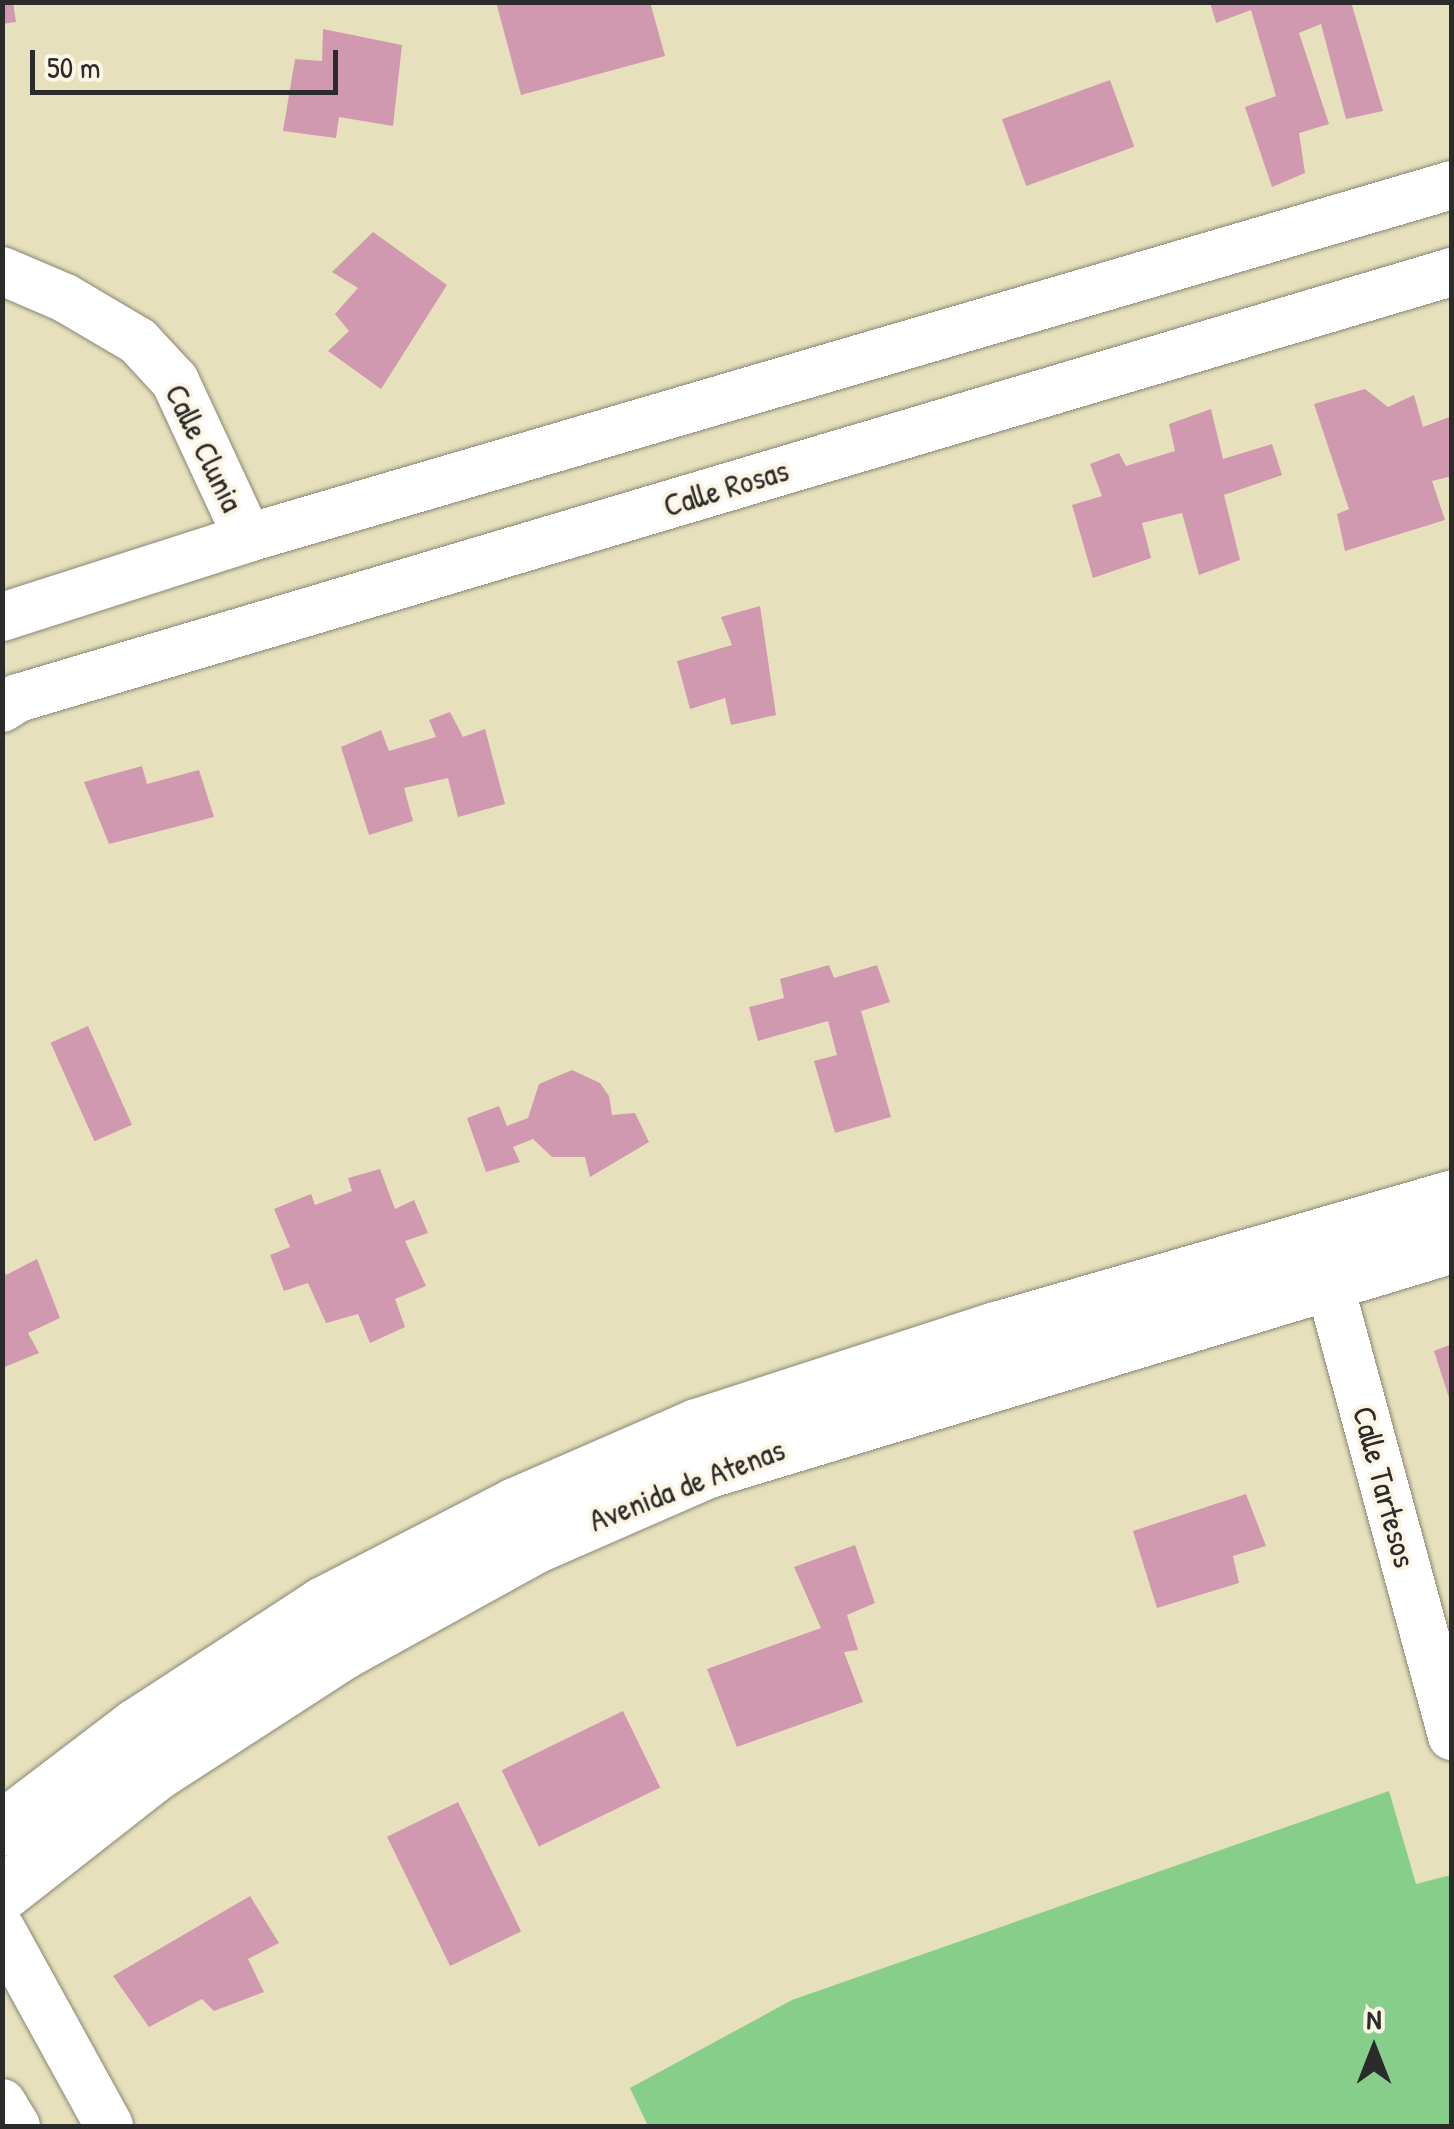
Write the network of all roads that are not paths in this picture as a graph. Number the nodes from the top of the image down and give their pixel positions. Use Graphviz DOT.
graph roads {
  1 [pos="1452,185"];
  2 [pos="2,271"];
  3 [pos="1452,272"];
  4 [pos="248,538"];
  5 [pos="2,617"];
  6 [pos="2,708"];
  7 [pos="1452,1197"];
  8 [pos="1452,1245"];
  9 [pos="1323,1260"];
  10 [pos="1452,1736"];
  11 [pos="2,1828"];
  12 [pos="2,1893"];
  13 [pos="2,1931"];
  14 [pos="2,2103"];
  15 [pos="16,2126"];
  16 [pos="108,2126"];
  1 -- 4 [label="street"];
  2 -- 4 [label="street, Calle Clunia"];
  3 -- 6 [label="street, Calle Rosas"];
  4 -- 5 [label="street"];
  7 -- 9 [label="main road, Avenida de Atenas"];
  8 -- 9 [label="main road, Avenida de Atenas"];
  9 -- 10 [label="street, Calle Tartesos"];
  9 -- 11 [label="main road, Avenida de Atenas"];
  9 -- 12 [label="main road, Avenida de Atenas"];
  13 -- 16 [label="street"];
  14 -- 15 [label="street"];
}
